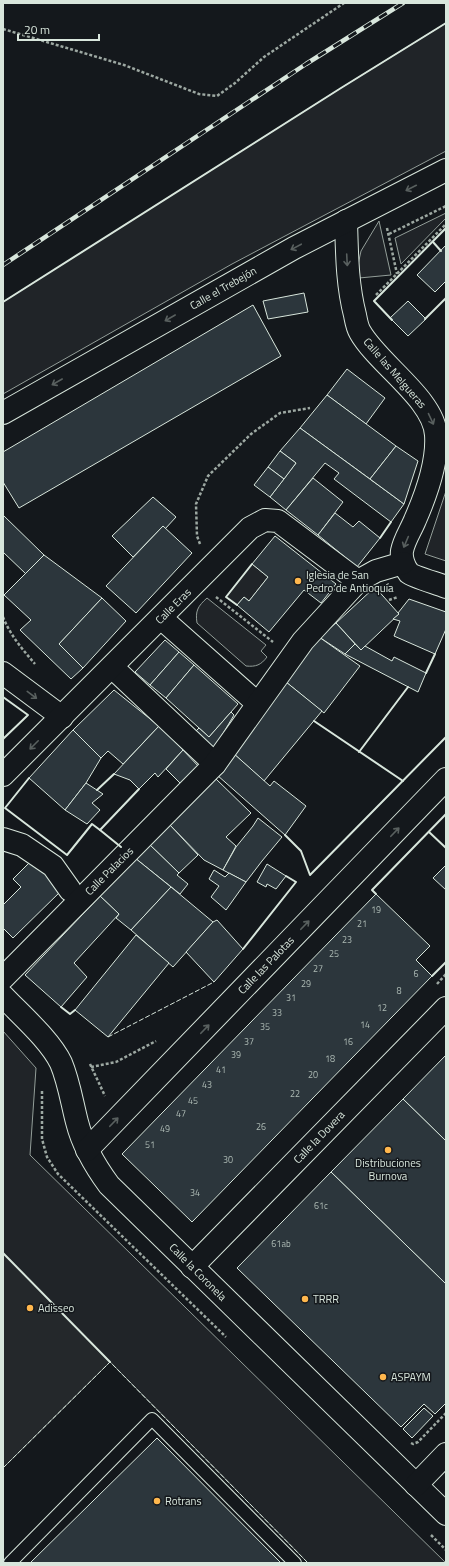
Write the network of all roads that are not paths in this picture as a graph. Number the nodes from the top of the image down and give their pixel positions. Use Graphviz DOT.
graph roads {
  1 [pos="446,170"];
  2 [pos="346,221"];
  3 [pos="3,413"];
  4 [pos="403,563"];
  5 [pos="358,581"];
  6 [pos="446,586"];
  7 [pos="161,618"];
  8 [pos="112,667"];
  9 [pos="3,673"];
  10 [pos="257,703"];
  11 [pos="62,717"];
  12 [pos="215,764"];
  13 [pos="3,776"];
  14 [pos="446,779"];
  15 [pos="3,839"];
  16 [pos="70,890"];
  17 [pos="3,978"];
  18 [pos="3,996"];
  19 [pos="446,1008"];
  20 [pos="87,1150"];
  21 [pos="192,1267"];
  22 [pos="446,1454"];
  23 [pos="416,1485"];
  24 [pos="446,1514"];
  25 [pos="10,1563"];
  26 [pos="295,1563"];
  1 -- 2 [label="street, Calle el Trebejón, one-way"];
  2 -- 3 [label="street, Calle el Trebejón, one-way"];
  2 -- 4 [label="street, Calle las Melgueras, one-way"];
  4 -- 5 [label="street, Calle Palacios"];
  4 -- 6 [label="street"];
  5 -- 7 [label="street, Calle Eras"];
  5 -- 10 [label="street, Calle Palacios"];
  7 -- 8 [label="street, Calle Eras"];
  7 -- 10 [label="street"];
  8 -- 11 [label="street, Calle Eras"];
  8 -- 12 [label="street"];
  9 -- 11 [label="street, one-way"];
  10 -- 12 [label="street, Calle Palacios"];
  11 -- 13 [label="street, Calle Eras, one-way"];
  12 -- 17 [label="street, Calle Palacios"];
  20 -- 14 [label="street, Calle las Palotas, one-way"];
  15 -- 16 [label="street"];
  18 -- 20 [label="street, Calle la Coronela"];
  19 -- 21 [label="street, Calle la Dovera"];
  20 -- 21 [label="street, Calle la Coronela"];
  21 -- 23 [label="street, Calle la Coronela"];
  22 -- 23 [label="street"];
  23 -- 24 [label="street, Calle la Coronela"];
  25 -- 26 [label="lane"];
}
